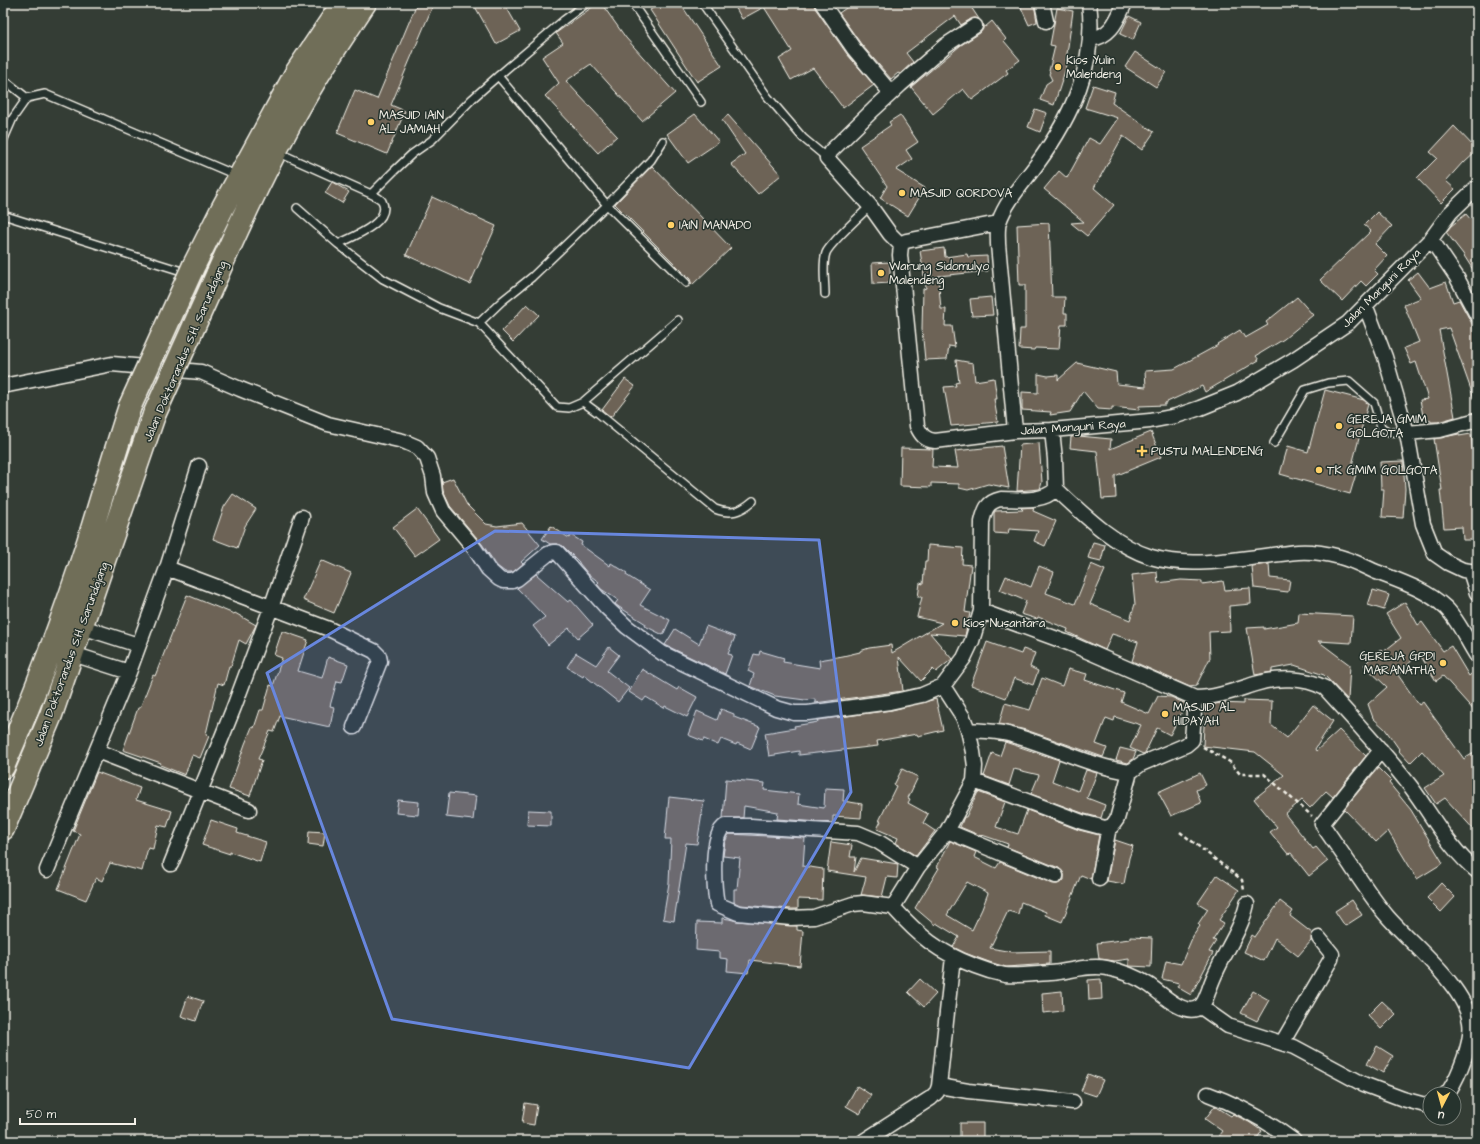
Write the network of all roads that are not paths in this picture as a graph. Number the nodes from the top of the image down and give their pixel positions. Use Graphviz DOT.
graph roads {
  1 [pos="343,3"];
  2 [pos="365,3"];
  3 [pos="587,3"];
  4 [pos="632,3"];
  5 [pos="702,3"];
  6 [pos="1042,3"];
  7 [pos="1089,3"];
  8 [pos="1125,3"];
  9 [pos="827,5"];
  10 [pos="1046,21"];
  11 [pos="975,26"];
  12 [pos="1091,39"];
  13 [pos="498,76"];
  14 [pos="3,79"];
  15 [pos="891,93"];
  16 [pos="27,98"];
  17 [pos="701,102"];
  18 [pos="3,141"];
  19 [pos="663,141"];
  20 [pos="276,152"];
  21 [pos="827,158"];
  22 [pos="240,177"];
  23 [pos="1477,187"];
  24 [pos="372,194"];
  25 [pos="607,205"];
  26 [pos="297,208"];
  27 [pos="872,210"];
  28 [pos="3,215"];
  29 [pos="998,223"];
  30 [pos="1431,239"];
  31 [pos="338,244"];
  32 [pos="901,245"];
  33 [pos="192,269"];
  34 [pos="686,283"];
  35 [pos="825,294"];
  36 [pos="1366,306"];
  37 [pos="1477,315"];
  38 [pos="678,320"];
  39 [pos="479,323"];
  40 [pos="3,386"];
  41 [pos="582,402"];
  42 [pos="1477,420"];
  43 [pos="1052,430"];
  44 [pos="1015,431"];
  45 [pos="1407,433"];
  46 [pos="1274,443"];
  47 [pos="199,466"];
  48 [pos="1056,489"];
  49 [pos="753,502"];
  50 [pos="302,517"];
  51 [pos="167,568"];
  52 [pos="1474,572"];
  53 [pos="1477,593"];
  54 [pos="271,608"];
  55 [pos="981,611"];
  56 [pos="82,627"];
  57 [pos="138,646"];
  58 [pos="73,654"];
  59 [pos="1477,656"];
  60 [pos="129,672"];
  61 [pos="943,686"];
  62 [pos="1196,698"];
  63 [pos="354,727"];
  64 [pos="968,730"];
  65 [pos="1381,750"];
  66 [pos="97,751"];
  67 [pos="3,767"];
  68 [pos="1130,772"];
  69 [pos="974,781"];
  70 [pos="200,792"];
  71 [pos="249,810"];
  72 [pos="1109,827"];
  73 [pos="3,829"];
  74 [pos="947,831"];
  75 [pos="171,864"];
  76 [pos="918,867"];
  77 [pos="47,870"];
  78 [pos="1477,871"];
  79 [pos="1056,876"];
  80 [pos="1099,879"];
  81 [pos="1247,904"];
  82 [pos="893,907"];
  83 [pos="1319,938"];
  84 [pos="953,957"];
  85 [pos="1201,1007"];
  86 [pos="1282,1043"];
  87 [pos="939,1086"];
  88 [pos="1452,1086"];
  89 [pos="1208,1094"];
  90 [pos="1073,1102"];
  91 [pos="1422,1104"];
  92 [pos="864,1141"];
  93 [pos="1294,1141"];
  1 -- 22 [label="highway, Jalan Doktorandus S.H. Sarundajang"];
  2 -- 20 [label="highway, Jalan Doktorandus S.H. Sarundajang"];
  3 -- 13 [label="lane"];
  4 -- 17 [label="lane"];
  5 -- 21 [label="lane"];
  6 -- 10 [label="street"];
  7 -- 12 [label="street"];
  8 -- 12 [label="street"];
  9 -- 15 [label="street"];
  11 -- 15 [label="street"];
  12 -- 29 [label="street"];
  13 -- 24 [label="lane"];
  13 -- 25 [label="lane"];
  14 -- 16 [label="lane"];
  15 -- 21 [label="street"];
  16 -- 18 [label="lane"];
  16 -- 22 [label="lane"];
  19 -- 25 [label="lane"];
  20 -- 24 [label="lane"];
  20 -- 56 [label="highway, Jalan Doktorandus S.H. Sarundajang, bridge"];
  21 -- 27 [label="street"];
  22 -- 33 [label="highway, Jalan Doktorandus S.H. Sarundajang"];
  23 -- 30 [label="street, Jalan Manguni Raya"];
  24 -- 31 [label="lane"];
  25 -- 34 [label="lane"];
  25 -- 39 [label="lane"];
  26 -- 31 [label="lane"];
  27 -- 32 [label="street"];
  27 -- 35 [label="lane"];
  28 -- 33 [label="lane"];
  29 -- 32 [label="street"];
  29 -- 44 [label="street, Jalan Manguni Raya"];
  30 -- 36 [label="street, Jalan Manguni Raya"];
  30 -- 37 [label="street"];
  31 -- 39 [label="lane"];
  32 -- 44 [label="street"];
  33 -- 67 [label="highway, Jalan Doktorandus S.H. Sarundajang, bridge"];
  36 -- 43 [label="street, Jalan Manguni Raya"];
  36 -- 45 [label="street"];
  38 -- 41 [label="lane"];
  39 -- 41 [label="lane"];
  40 -- 61 [label="street"];
  41 -- 49 [label="lane"];
  42 -- 45 [label="street"];
  43 -- 44 [label="street, Jalan Manguni Raya"];
  43 -- 48 [label="street"];
  45 -- 46 [label="lane"];
  45 -- 52 [label="street"];
  47 -- 51 [label="street"];
  48 -- 55 [label="street"];
  48 -- 59 [label="street"];
  50 -- 54 [label="street"];
  51 -- 54 [label="street"];
  51 -- 57 [label="street"];
  52 -- 53 [label="street"];
  54 -- 63 [label="street"];
  54 -- 70 [label="street"];
  55 -- 61 [label="street"];
  55 -- 62 [label="street"];
  56 -- 57 [label="street"];
  56 -- 58 [label="highway, Jalan Doktorandus S.H. Sarundajang"];
  57 -- 60 [label="street"];
  58 -- 60 [label="street"];
  58 -- 73 [label="highway, Jalan Doktorandus S.H. Sarundajang"];
  60 -- 66 [label="street"];
  61 -- 64 [label="street"];
  62 -- 65 [label="street"];
  62 -- 68 [label="street"];
  64 -- 68 [label="street"];
  64 -- 69 [label="street"];
  65 -- 78 [label="street"];
  65 -- 88 [label="street"];
  66 -- 70 [label="street"];
  66 -- 77 [label="street"];
  68 -- 72 [label="street"];
  69 -- 72 [label="street"];
  69 -- 74 [label="street"];
  70 -- 71 [label="street"];
  70 -- 75 [label="street"];
  72 -- 80 [label="street"];
  74 -- 76 [label="street"];
  74 -- 79 [label="street"];
  76 -- 82 [label="street"];
  76 -- 82 [label="street"];
  81 -- 85 [label="street"];
  82 -- 84 [label="street"];
  83 -- 86 [label="street"];
  84 -- 85 [label="street"];
  84 -- 87 [label="street"];
  85 -- 86 [label="street"];
  86 -- 91 [label="street"];
  87 -- 90 [label="street"];
  87 -- 92 [label="street"];
  89 -- 93 [label="street"];
}
